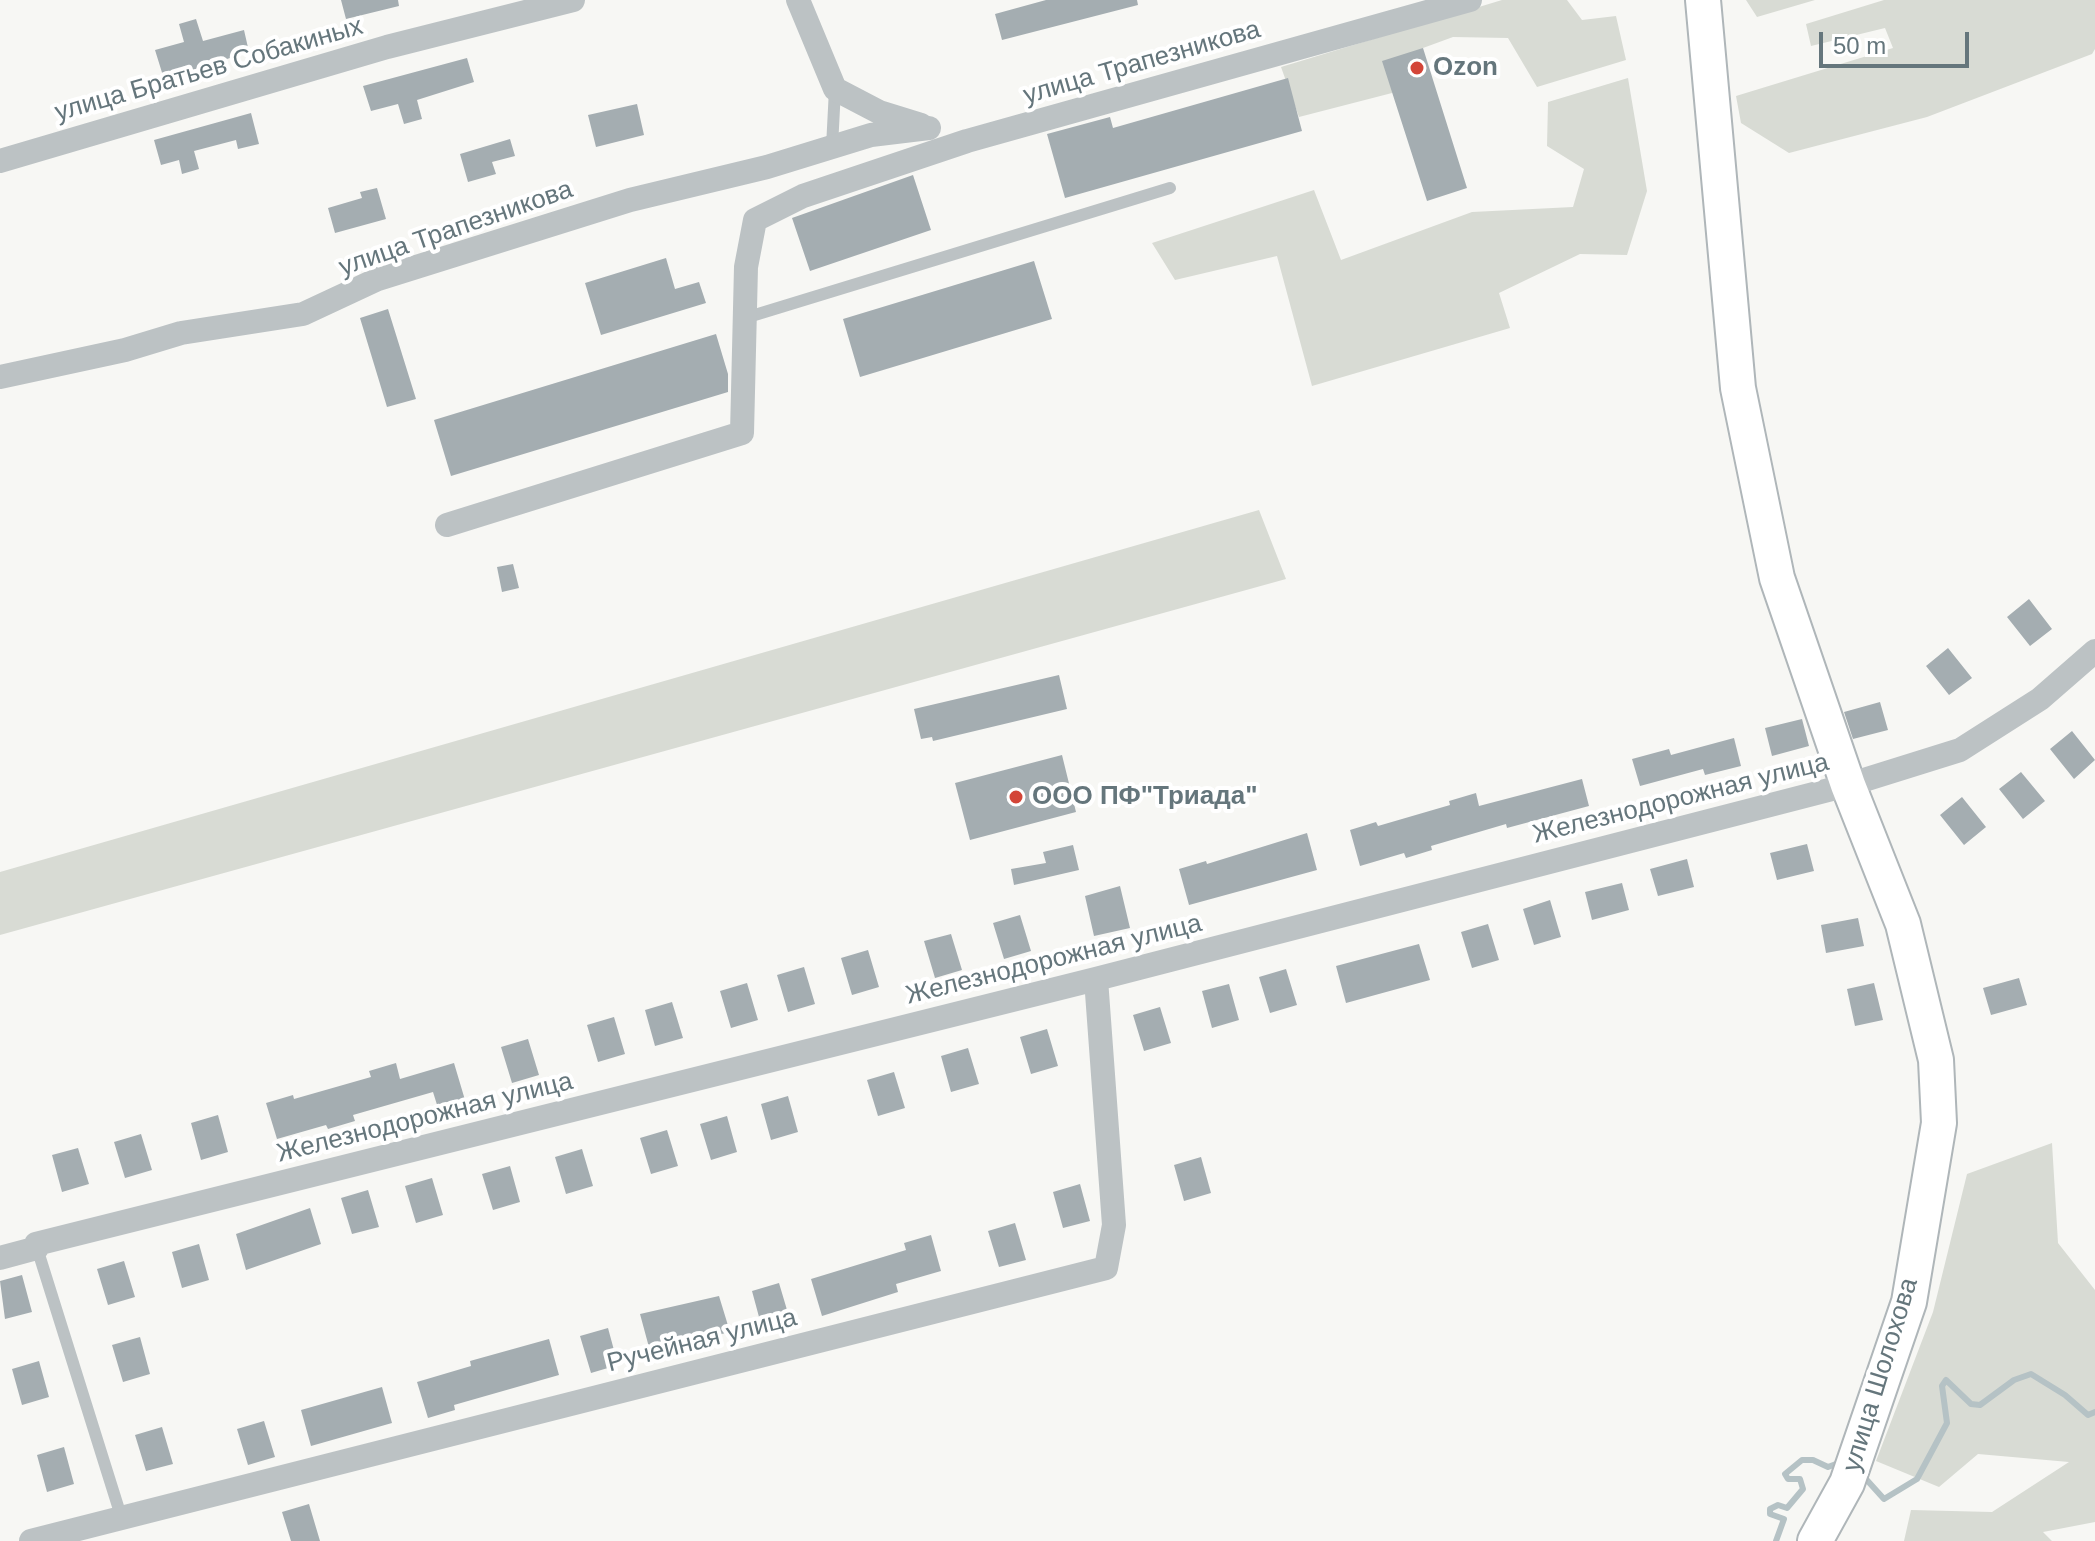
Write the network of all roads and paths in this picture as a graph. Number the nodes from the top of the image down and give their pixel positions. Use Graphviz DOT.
graph roads {
  1 [pos="573,0"];
  2 [pos="798,0"];
  3 [pos="1470,0"];
  4 [pos="1703,0"];
  5 [pos="835,89"];
  6 [pos="929,128"];
  7 [pos="967,141"];
  8 [pos="832,147"];
  9 [pos="0,161"];
  10 [pos="1170,188"];
  11 [pos="745,318"];
  12 [pos="0,377"];
  13 [pos="447,525"];
  14 [pos="2095,651"];
  15 [pos="1848,785"];
  16 [pos="1096,979"];
  17 [pos="37,1248"];
  18 [pos="0,1258"];
  19 [pos="121,1516"];
  20 [pos="31,1541"];
  21 [pos="1815,1541"];
  1 -- 9 [label="street, улица Братьев Собакиных"];
  2 -- 5 [label="street"];
  3 -- 7 [label="street, улица Трапезникова"];
  4 -- 15 [label="street, улица Шолохова"];
  5 -- 6 [label="street"];
  5 -- 8 [label="lane"];
  6 -- 7 [label="street"];
  6 -- 8 [label="street, улица Трапезникова"];
  7 -- 11 [label="street, улица Трапезникова"];
  8 -- 12 [label="street, улица Трапезникова"];
  10 -- 11 [label="lane"];
  11 -- 13 [label="street"];
  14 -- 15 [label="street, Железнодорожная улица"];
  15 -- 16 [label="street, Железнодорожная улица"];
  15 -- 21 [label="street, улица Шолохова"];
  16 -- 17 [label="street, Железнодорожная улица"];
  16 -- 19 [label="street, Ручейная улица"];
  17 -- 18 [label="street, Железнодорожная улица"];
  17 -- 19 [label="lane"];
  19 -- 20 [label="street, Ручейная улица"];
}
